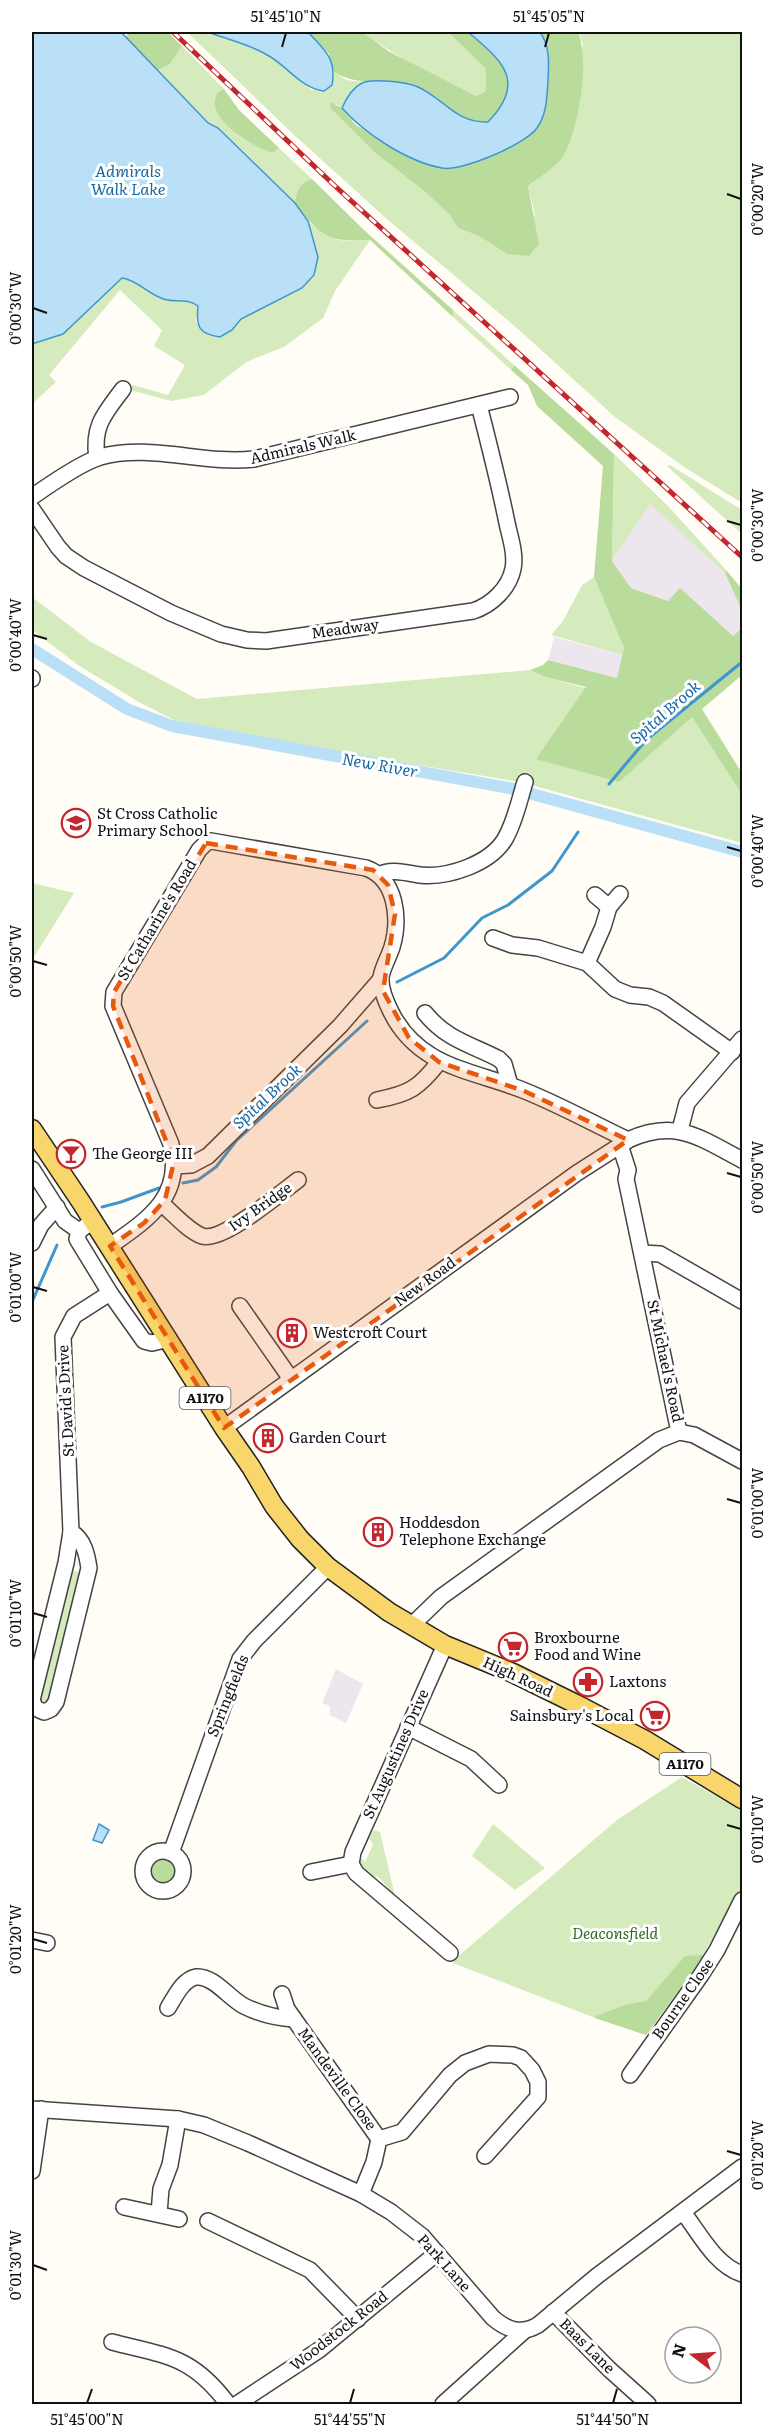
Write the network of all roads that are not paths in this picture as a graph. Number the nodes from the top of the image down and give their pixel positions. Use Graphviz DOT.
graph roads {
  1 [pos="123,389"];
  2 [pos="510,397"];
  3 [pos="479,405"];
  4 [pos="97,458"];
  5 [pos="32,497"];
  6 [pos="32,509"];
  7 [pos="525,782"];
  8 [pos="380,875"];
  9 [pos="620,894"];
  10 [pos="595,895"];
  11 [pos="609,907"];
  12 [pos="493,938"];
  13 [pos="587,963"];
  14 [pos="381,979"];
  15 [pos="426,1013"];
  16 [pos="742,1040"];
  17 [pos="732,1052"];
  18 [pos="439,1062"];
  19 [pos="510,1085"];
  20 [pos="376,1100"];
  21 [pos="32,1129"];
  22 [pos="680,1130"];
  23 [pos="624,1143"];
  24 [pos="603,1157"];
  25 [pos="742,1160"];
  26 [pos="174,1166"];
  27 [pos="32,1169"];
  28 [pos="626,1179"];
  29 [pos="298,1180"];
  30 [pos="162,1204"];
  31 [pos="57,1207"];
  32 [pos="86,1226"];
  33 [pos="32,1243"];
  34 [pos="110,1246"];
  35 [pos="642,1253"];
  36 [pos="110,1293"];
  37 [pos="742,1300"];
  38 [pos="240,1306"];
  39 [pos="169,1339"];
  40 [pos="291,1379"];
  41 [pos="224,1428"];
  42 [pos="679,1432"];
  43 [pos="742,1461"];
  44 [pos="71,1532"];
  45 [pos="66,1563"];
  46 [pos="328,1567"];
  47 [pos="89,1568"];
  48 [pos="412,1625"];
  49 [pos="445,1645"];
  50 [pos="32,1700"];
  51 [pos="408,1727"];
  52 [pos="499,1785"];
  53 [pos="742,1799"];
  54 [pos="171,1853"];
  55 [pos="351,1864"];
  56 [pos="312,1872"];
  57 [pos="742,1900"];
  58 [pos="737,1925"];
  59 [pos="450,1953"];
  60 [pos="282,1994"];
  61 [pos="168,2008"];
  62 [pos="294,2019"];
  63 [pos="630,2075"];
  64 [pos="36,2109"];
  65 [pos="178,2119"];
  66 [pos="379,2139"];
  67 [pos="485,2156"];
  68 [pos="742,2167"];
  69 [pos="32,2171"];
  70 [pos="361,2194"];
  71 [pos="124,2207"];
  72 [pos="683,2212"];
  73 [pos="159,2213"];
  74 [pos="179,2219"];
  75 [pos="208,2221"];
  76 [pos="437,2253"];
  77 [pos="742,2274"];
  78 [pos="553,2312"];
  79 [pos="358,2319"];
  80 [pos="524,2331"];
  81 [pos="112,2342"];
  82 [pos="228,2404"];
  83 [pos="237,2404"];
  84 [pos="443,2404"];
  85 [pos="648,2404"];
  1 -- 4 [label="street"];
  2 -- 3 [label="street, Admirals Walk"];
  3 -- 4 [label="street, Admirals Walk"];
  3 -- 6 [label="street, Meadway"];
  4 -- 5 [label="street, Admirals Walk"];
  7 -- 8 [label="street, St Catharine's Road"];
  8 -- 14 [label="street"];
  8 -- 26 [label="street, St Catharine's Road"];
  9 -- 11 [label="street"];
  10 -- 11 [label="street"];
  11 -- 13 [label="street"];
  12 -- 13 [label="street"];
  13 -- 17 [label="street"];
  14 -- 18 [label="street"];
  14 -- 26 [label="street"];
  15 -- 19 [label="street"];
  16 -- 17 [label="street"];
  17 -- 22 [label="street"];
  18 -- 19 [label="street"];
  18 -- 20 [label="street"];
  19 -- 23 [label="street"];
  21 -- 32 [label="main road, A1170"];
  22 -- 23 [label="street, New Road"];
  22 -- 25 [label="street"];
  23 -- 24 [label="street, New Road"];
  23 -- 28 [label="street, St Michael's Road"];
  24 -- 28 [label="street"];
  24 -- 40 [label="street, New Road"];
  26 -- 30 [label="street, St Catharine's Road"];
  27 -- 31 [label="street"];
  28 -- 35 [label="street, St Michael's Road"];
  29 -- 30 [label="street, Ivy Bridge"];
  30 -- 34 [label="street, St Catharine's Road"];
  31 -- 32 [label="street"];
  31 -- 33 [label="street"];
  32 -- 34 [label="main road, A1170"];
  32 -- 36 [label="street"];
  34 -- 39 [label="main road, A1170"];
  35 -- 37 [label="street"];
  35 -- 42 [label="street, St Michael's Road"];
  36 -- 39 [label="street"];
  36 -- 44 [label="street, St David's Drive"];
  38 -- 40 [label="street"];
  39 -- 41 [label="main road, A1170"];
  40 -- 41 [label="street, New Road"];
  41 -- 46 [label="main road, A1170"];
  42 -- 43 [label="street"];
  42 -- 48 [label="street, St Michael's Road"];
  44 -- 45 [label="street, St David's Drive"];
  44 -- 47 [label="street"];
  45 -- 47 [label="street"];
  45 -- 50 [label="street, St David's Drive"];
  46 -- 48 [label="main road, High Road / A1170"];
  46 -- 54 [label="street, Springfields"];
  47 -- 50 [label="street, St David's Drive"];
  48 -- 49 [label="main road, High Road / A1170"];
  49 -- 51 [label="street, St Augustines Drive"];
  49 -- 53 [label="main road, High Road / A1170"];
  51 -- 52 [label="street"];
  51 -- 55 [label="street, St Augustines Drive"];
  55 -- 56 [label="street"];
  55 -- 59 [label="street"];
  57 -- 58 [label="street, Bourne Close"];
  58 -- 63 [label="street, Bourne Close"];
  60 -- 62 [label="street, Mandeville Close"];
  61 -- 62 [label="street, Mandeville Close"];
  62 -- 66 [label="street, Mandeville Close"];
  64 -- 65 [label="street, Park Lane"];
  64 -- 69 [label="street"];
  65 -- 70 [label="street, Park Lane"];
  65 -- 73 [label="street"];
  66 -- 67 [label="street"];
  66 -- 70 [label="street"];
  68 -- 72 [label="street"];
  70 -- 76 [label="street, Park Lane"];
  71 -- 73 [label="street"];
  72 -- 77 [label="street"];
  72 -- 78 [label="street"];
  73 -- 74 [label="street"];
  75 -- 79 [label="street"];
  76 -- 79 [label="street, Woodstock Road"];
  76 -- 80 [label="street, Park Lane"];
  78 -- 80 [label="street"];
  78 -- 85 [label="street, Baas Lane"];
  79 -- 83 [label="street, Woodstock Road"];
  80 -- 84 [label="street"];
  81 -- 82 [label="street"];
}
